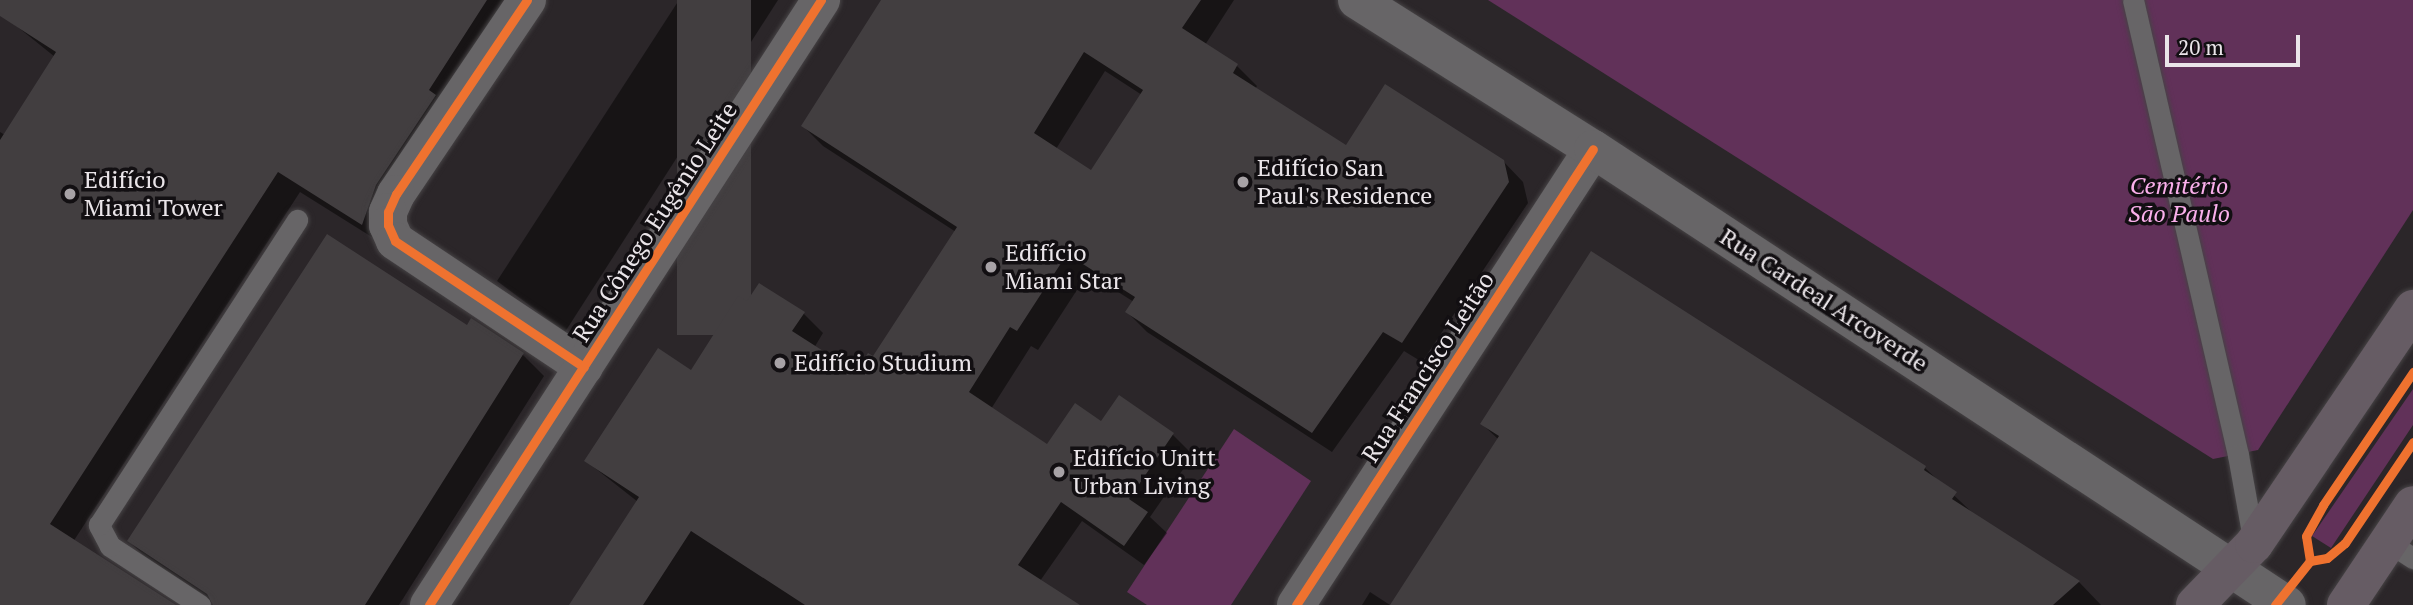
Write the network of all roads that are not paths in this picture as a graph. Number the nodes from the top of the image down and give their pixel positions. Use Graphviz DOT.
graph roads {
  1 [pos="527,0"];
  2 [pos="821,0"];
  3 [pos="1357,0"];
  4 [pos="2133,0"];
  5 [pos="1593,149"];
  6 [pos="297,220"];
  7 [pos="2413,309"];
  8 [pos="584,367"];
  9 [pos="2413,505"];
  10 [pos="2400,550"];
  11 [pos="2243,556"];
  12 [pos="200,605"];
  13 [pos="429,605"];
  14 [pos="1296,605"];
  15 [pos="2195,605"];
  16 [pos="2287,605"];
  17 [pos="2346,605"];
  1 -- 8 [label="street"];
  2 -- 8 [label="street, Rua Cônego Eugênio Leite"];
  3 -- 5 [label="street, Rua Cardeal Arcoverde"];
  4 -- 11 [label="lane"];
  5 -- 11 [label="street, Rua Cardeal Arcoverde"];
  5 -- 14 [label="street, Rua Francisco Leitão"];
  6 -- 12 [label="lane"];
  7 -- 11 [label="main road"];
  8 -- 13 [label="street, Rua Cônego Eugênio Leite"];
  9 -- 10 [label="main road"];
  10 -- 17 [label="main road"];
  11 -- 15 [label="main road"];
  11 -- 16 [label="street, Rua Cardeal Arcoverde"];
}
